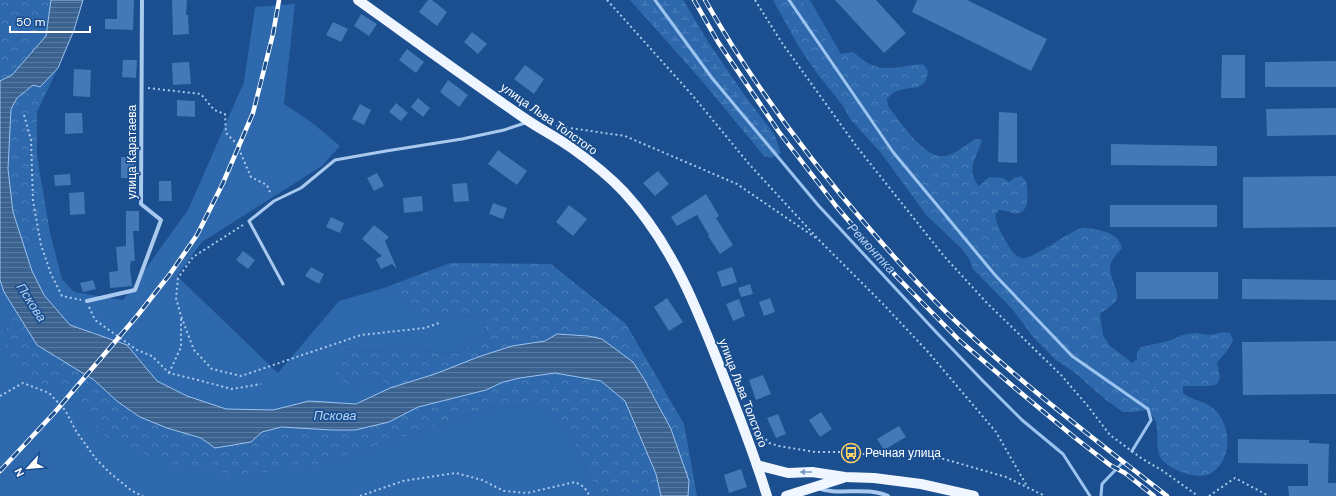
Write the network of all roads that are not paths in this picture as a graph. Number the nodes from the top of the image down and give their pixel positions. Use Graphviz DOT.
graph roads {
  1 [pos="142,0"];
  2 [pos="358,0"];
  3 [pos="529,121"];
  4 [pos="283,284"];
  5 [pos="87,301"];
  6 [pos="757,465"];
  7 [pos="845,477"];
  8 [pos="816,486"];
  9 [pos="767,496"];
  10 [pos="786,496"];
  11 [pos="888,496"];
  12 [pos="974,496"];
  1 -- 5 [label="street, улица Каратаева"];
  2 -- 3 [label="main road, улица Льва Толстого"];
  3 -- 4 [label="lane"];
  3 -- 6 [label="main road, улица Льва Толстого"];
  7 -- 6 [label="main road, one-way"];
  6 -- 9 [label="main road, улица Льва Толстого"];
  7 -- 8 [label="main road"];
  7 -- 12 [label="main road"];
  8 -- 10 [label="main road"];
  8 -- 11 [label="street"];
}
